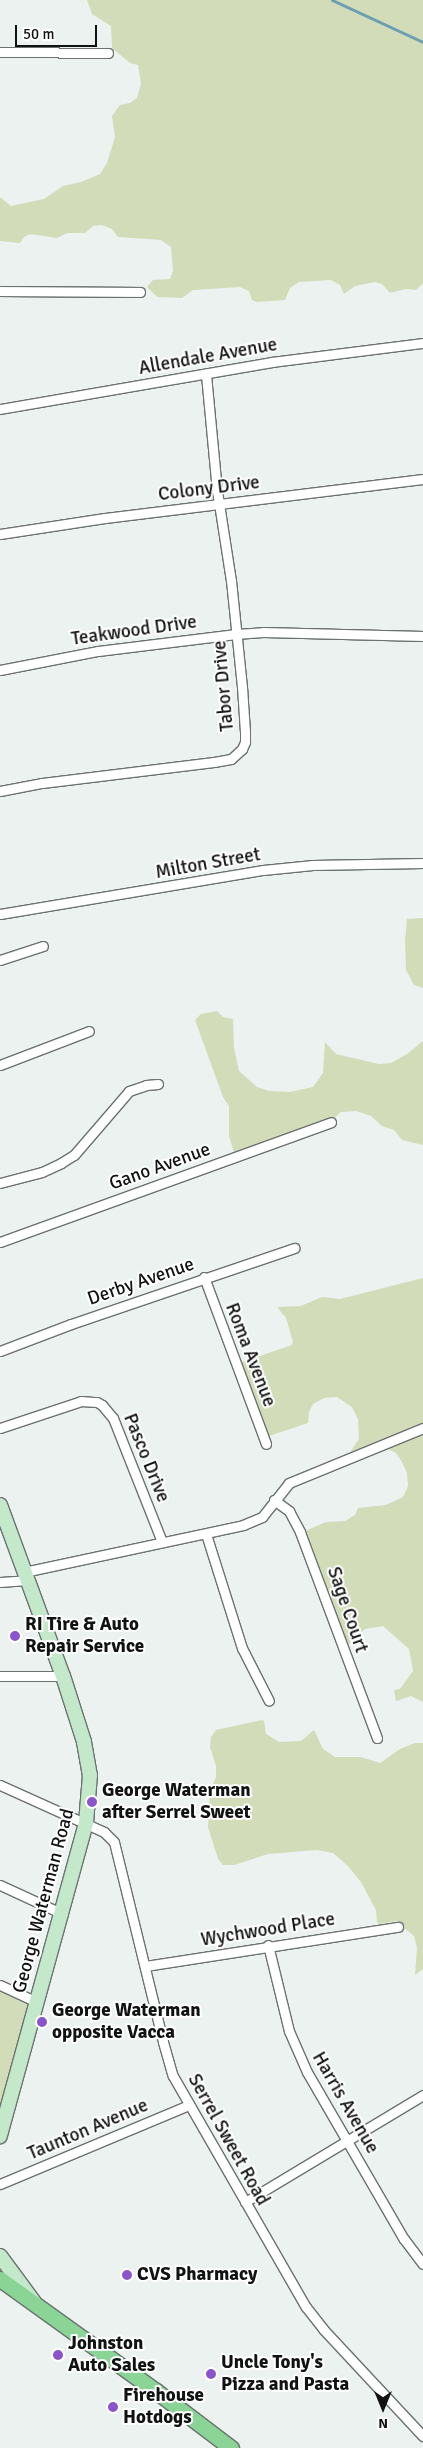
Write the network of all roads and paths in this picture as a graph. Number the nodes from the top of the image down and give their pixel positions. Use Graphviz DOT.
graph roads {
  1 [pos="0,52"];
  2 [pos="108,54"];
  3 [pos="0,291"];
  4 [pos="140,292"];
  5 [pos="423,343"];
  6 [pos="206,374"];
  7 [pos="0,409"];
  8 [pos="423,479"];
  9 [pos="219,504"];
  10 [pos="0,534"];
  11 [pos="236,634"];
  12 [pos="423,636"];
  13 [pos="0,670"];
  14 [pos="0,791"];
  15 [pos="423,863"];
  16 [pos="0,914"];
  17 [pos="43,946"];
  18 [pos="0,960"];
  19 [pos="88,1031"];
  20 [pos="0,1065"];
  21 [pos="158,1084"];
  22 [pos="331,1122"];
  23 [pos="0,1183"];
  24 [pos="0,1242"];
  25 [pos="294,1248"];
  26 [pos="204,1277"];
  27 [pos="0,1350"];
  28 [pos="0,1428"];
  29 [pos="423,1428"];
  30 [pos="266,1444"];
  31 [pos="274,1500"];
  32 [pos="0,1505"];
  33 [pos="206,1534"];
  34 [pos="162,1542"];
  35 [pos="25,1576"];
  36 [pos="0,1582"];
  37 [pos="0,1676"];
  38 [pos="63,1676"];
  39 [pos="269,1701"];
  40 [pos="377,1738"];
  41 [pos="0,1785"];
  42 [pos="86,1823"];
  43 [pos="0,1885"];
  44 [pos="63,1914"];
  45 [pos="398,1926"];
  46 [pos="268,1945"];
  47 [pos="144,1966"];
  48 [pos="0,1985"];
  49 [pos="38,2002"];
  50 [pos="423,2095"];
  51 [pos="189,2105"];
  52 [pos="0,2136"];
  53 [pos="348,2140"];
  54 [pos="0,2184"];
  55 [pos="245,2202"];
  56 [pos="0,2256"];
  57 [pos="423,2264"];
  58 [pos="0,2279"];
  59 [pos="37,2306"];
  60 [pos="422,2433"];
  61 [pos="231,2448"];
  1 -- 2 [label="street"];
  3 -- 4 [label="street"];
  5 -- 6 [label="street, Allendale Avenue"];
  6 -- 7 [label="street, Allendale Avenue"];
  6 -- 9 [label="street, Tabor Drive"];
  8 -- 9 [label="street, Colony Drive"];
  9 -- 10 [label="street, Colony Drive"];
  9 -- 11 [label="street, Tabor Drive"];
  11 -- 12 [label="street, Teakwood Drive"];
  11 -- 13 [label="street, Teakwood Drive"];
  11 -- 14 [label="street, Tabor Drive"];
  15 -- 16 [label="street, Milton Street"];
  17 -- 18 [label="street"];
  19 -- 20 [label="street"];
  21 -- 23 [label="street"];
  22 -- 24 [label="street, Gano Avenue"];
  25 -- 26 [label="street, Derby Avenue"];
  26 -- 27 [label="street, Derby Avenue"];
  26 -- 30 [label="street, Roma Avenue"];
  28 -- 34 [label="street, Pasco Drive"];
  29 -- 31 [label="street"];
  31 -- 33 [label="street"];
  31 -- 40 [label="street, Sage Court"];
  32 -- 35 [label="main road, George Waterman Road"];
  33 -- 34 [label="street"];
  33 -- 39 [label="street"];
  34 -- 35 [label="street"];
  35 -- 36 [label="street"];
  35 -- 38 [label="main road, George Waterman Road"];
  37 -- 38 [label="street"];
  38 -- 42 [label="main road, George Waterman Road"];
  41 -- 42 [label="street, Serrel Sweet Road"];
  42 -- 44 [label="main road, George Waterman Road"];
  42 -- 47 [label="street, Serrel Sweet Road"];
  43 -- 44 [label="street"];
  44 -- 49 [label="main road, George Waterman Road"];
  45 -- 46 [label="street, Wychwood Place"];
  46 -- 47 [label="street, Wychwood Place"];
  46 -- 53 [label="street, Harris Avenue"];
  47 -- 51 [label="street, Serrel Sweet Road"];
  48 -- 49 [label="street"];
  49 -- 52 [label="main road, George Waterman Road"];
  50 -- 53 [label="street"];
  51 -- 54 [label="street, Taunton Avenue"];
  51 -- 55 [label="street, Serrel Sweet Road"];
  53 -- 55 [label="street"];
  53 -- 57 [label="street, Harris Avenue"];
  55 -- 60 [label="street, Serrel Sweet Road"];
  56 -- 59 [label="main road"];
  58 -- 59 [label="main road"];
  59 -- 61 [label="main road"];
}
